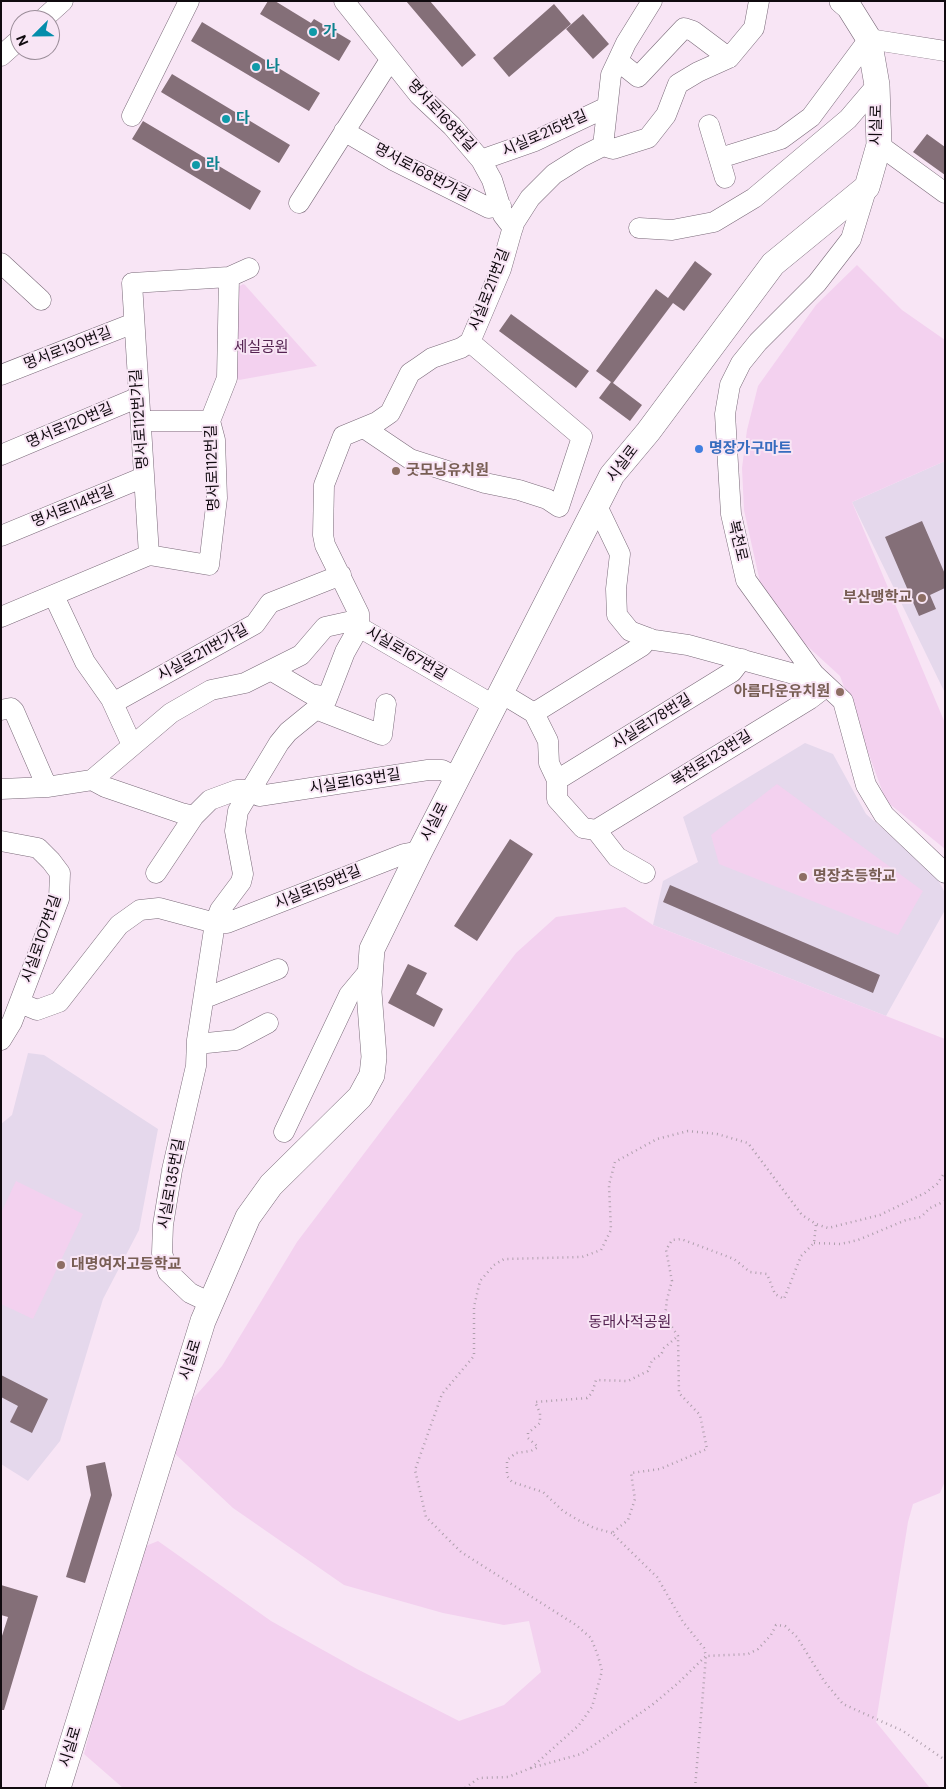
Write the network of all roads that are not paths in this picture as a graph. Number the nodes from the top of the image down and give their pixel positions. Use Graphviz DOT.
graph roads {
  1 [pos="63,1"];
  2 [pos="189,1"];
  3 [pos="344,1"];
  4 [pos="652,1"];
  5 [pos="758,1"];
  6 [pos="842,1"];
  7 [pos="53,10"];
  8 [pos="869,39"];
  9 [pos="945,51"];
  10 [pos="729,58"];
  11 [pos="390,60"];
  12 [pos="618,60"];
  13 [pos="877,85"];
  14 [pos="607,107"];
  15 [pos="132,116"];
  16 [pos="709,125"];
  17 [pos="344,131"];
  18 [pos="879,145"];
  19 [pos="603,146"];
  20 [pos="720,158"];
  21 [pos="481,160"];
  22 [pos="725,178"];
  23 [pos="867,187"];
  24 [pos="945,193"];
  25 [pos="299,203"];
  26 [pos="501,206"];
  27 [pos="513,228"];
  28 [pos="638,228"];
  29 [pos="1,263"];
  30 [pos="249,268"];
  31 [pos="229,277"];
  32 [pos="41,300"];
  33 [pos="134,323"];
  34 [pos="470,342"];
  35 [pos="1,375"];
  36 [pos="139,397"];
  37 [pos="140,421"];
  38 [pos="210,421"];
  39 [pos="364,428"];
  40 [pos="1,455"];
  41 [pos="144,477"];
  42 [pos="597,506"];
  43 [pos="1,536"];
  44 [pos="149,555"];
  45 [pos="341,575"];
  46 [pos="54,596"];
  47 [pos="1,618"];
  48 [pos="359,627"];
  49 [pos="649,638"];
  50 [pos="742,659"];
  51 [pos="811,670"];
  52 [pos="272,672"];
  53 [pos="827,686"];
  54 [pos="498,699"];
  55 [pos="113,703"];
  56 [pos="322,704"];
  57 [pos="386,704"];
  58 [pos="1,710"];
  59 [pos="534,713"];
  60 [pos="132,745"];
  61 [pos="458,778"];
  62 [pos="92,780"];
  63 [pos="557,780"];
  64 [pos="47,787"];
  65 [pos="1,789"];
  66 [pos="252,790"];
  67 [pos="194,816"];
  68 [pos="596,830"];
  69 [pos="1,841"];
  70 [pos="420,851"];
  71 [pos="644,873"];
  72 [pos="945,873"];
  73 [pos="156,874"];
  74 [pos="215,923"];
  75 [pos="278,969"];
  76 [pos="369,971"];
  77 [pos="205,998"];
  78 [pos="20,1003"];
  79 [pos="268,1023"];
  80 [pos="1,1040"];
  81 [pos="197,1044"];
  82 [pos="284,1132"];
  83 [pos="210,1303"];
  84 [pos="58,1788"];
  1 -- 7 [label="street"];
  2 -- 15 [label="street"];
  3 -- 11 [label="street, 명서로168번길"];
  4 -- 12 [label="street, 시실로215번길"];
  5 -- 10 [label="street, 시실로211번길"];
  6 -- 8 [label="main road, 시실로"];
  8 -- 9 [label="street"];
  8 -- 13 [label="main road, 시실로"];
  8 -- 20 [label="street"];
  10 -- 12 [label="street"];
  10 -- 19 [label="street, 시실로211번길"];
  11 -- 17 [label="street"];
  11 -- 21 [label="street, 명서로168번길"];
  12 -- 14 [label="street, 시실로215번길"];
  13 -- 18 [label="main road, 시실로"];
  13 -- 28 [label="street"];
  14 -- 19 [label="street, 시실로215번길"];
  14 -- 21 [label="street, 시실로215번길"];
  16 -- 20 [label="street"];
  17 -- 25 [label="street"];
  17 -- 26 [label="street, 명서로168번가길"];
  18 -- 23 [label="main road, 시실로"];
  18 -- 24 [label="street"];
  19 -- 27 [label="street, 시실로211번길"];
  20 -- 22 [label="street"];
  21 -- 26 [label="street, 명서로168번길"];
  23 -- 42 [label="main road, 시실로"];
  23 -- 51 [label="street, 복천로"];
  26 -- 27 [label="street, 명서로168번길"];
  27 -- 34 [label="street, 시실로211번길"];
  29 -- 32 [label="street"];
  30 -- 31 [label="street"];
  31 -- 33 [label="street, 명서로112번가길"];
  31 -- 38 [label="street, 명서로112번길"];
  33 -- 35 [label="street, 명서로130번길"];
  33 -- 36 [label="street, 명서로112번가길"];
  34 -- 39 [label="street, 시실로211번길"];
  34 -- 39 [label="street"];
  36 -- 37 [label="street, 명서로112번가길"];
  36 -- 40 [label="street, 명서로120번길"];
  37 -- 38 [label="street"];
  37 -- 41 [label="street, 명서로112번가길"];
  38 -- 44 [label="street, 명서로112번길"];
  39 -- 45 [label="street, 시실로211번길"];
  41 -- 43 [label="street, 명서로114번길"];
  41 -- 44 [label="street, 명서로112번가길"];
  42 -- 49 [label="street"];
  42 -- 54 [label="main road, 시실로"];
  44 -- 46 [label="street"];
  45 -- 48 [label="street, 시실로211번길"];
  45 -- 55 [label="street, 시실로211번가길"];
  46 -- 47 [label="street"];
  46 -- 55 [label="street"];
  48 -- 52 [label="street"];
  48 -- 54 [label="street, 시실로167번길"];
  48 -- 56 [label="street, 시실로167번길"];
  49 -- 50 [label="street"];
  49 -- 59 [label="street"];
  50 -- 51 [label="street"];
  50 -- 63 [label="street, 시실로178번길"];
  51 -- 53 [label="street, 복천로"];
  52 -- 56 [label="street"];
  52 -- 60 [label="street"];
  53 -- 68 [label="street, 복천로123번길"];
  53 -- 72 [label="street, 복천로"];
  54 -- 59 [label="street, 시실로167번길"];
  54 -- 61 [label="main road, 시실로"];
  55 -- 60 [label="street"];
  56 -- 57 [label="street"];
  56 -- 66 [label="street"];
  58 -- 64 [label="street"];
  59 -- 63 [label="street"];
  60 -- 62 [label="street"];
  61 -- 66 [label="street, 시실로163번길"];
  61 -- 70 [label="main road, 시실로"];
  62 -- 64 [label="street"];
  62 -- 67 [label="street"];
  63 -- 68 [label="street"];
  64 -- 65 [label="street"];
  66 -- 67 [label="street"];
  66 -- 74 [label="street, 시실로135번길"];
  67 -- 73 [label="street"];
  68 -- 71 [label="street"];
  69 -- 78 [label="street, 시실로107번길"];
  70 -- 74 [label="street, 시실로159번길"];
  70 -- 76 [label="main road, 시실로"];
  74 -- 77 [label="street, 시실로135번길"];
  74 -- 78 [label="street"];
  75 -- 77 [label="street"];
  76 -- 82 [label="street"];
  76 -- 83 [label="main road, 시실로"];
  77 -- 81 [label="street, 시실로135번길"];
  78 -- 80 [label="street, 시실로107번길"];
  79 -- 81 [label="street"];
  81 -- 83 [label="street, 시실로135번길"];
  83 -- 84 [label="main road, 시실로"];
}
